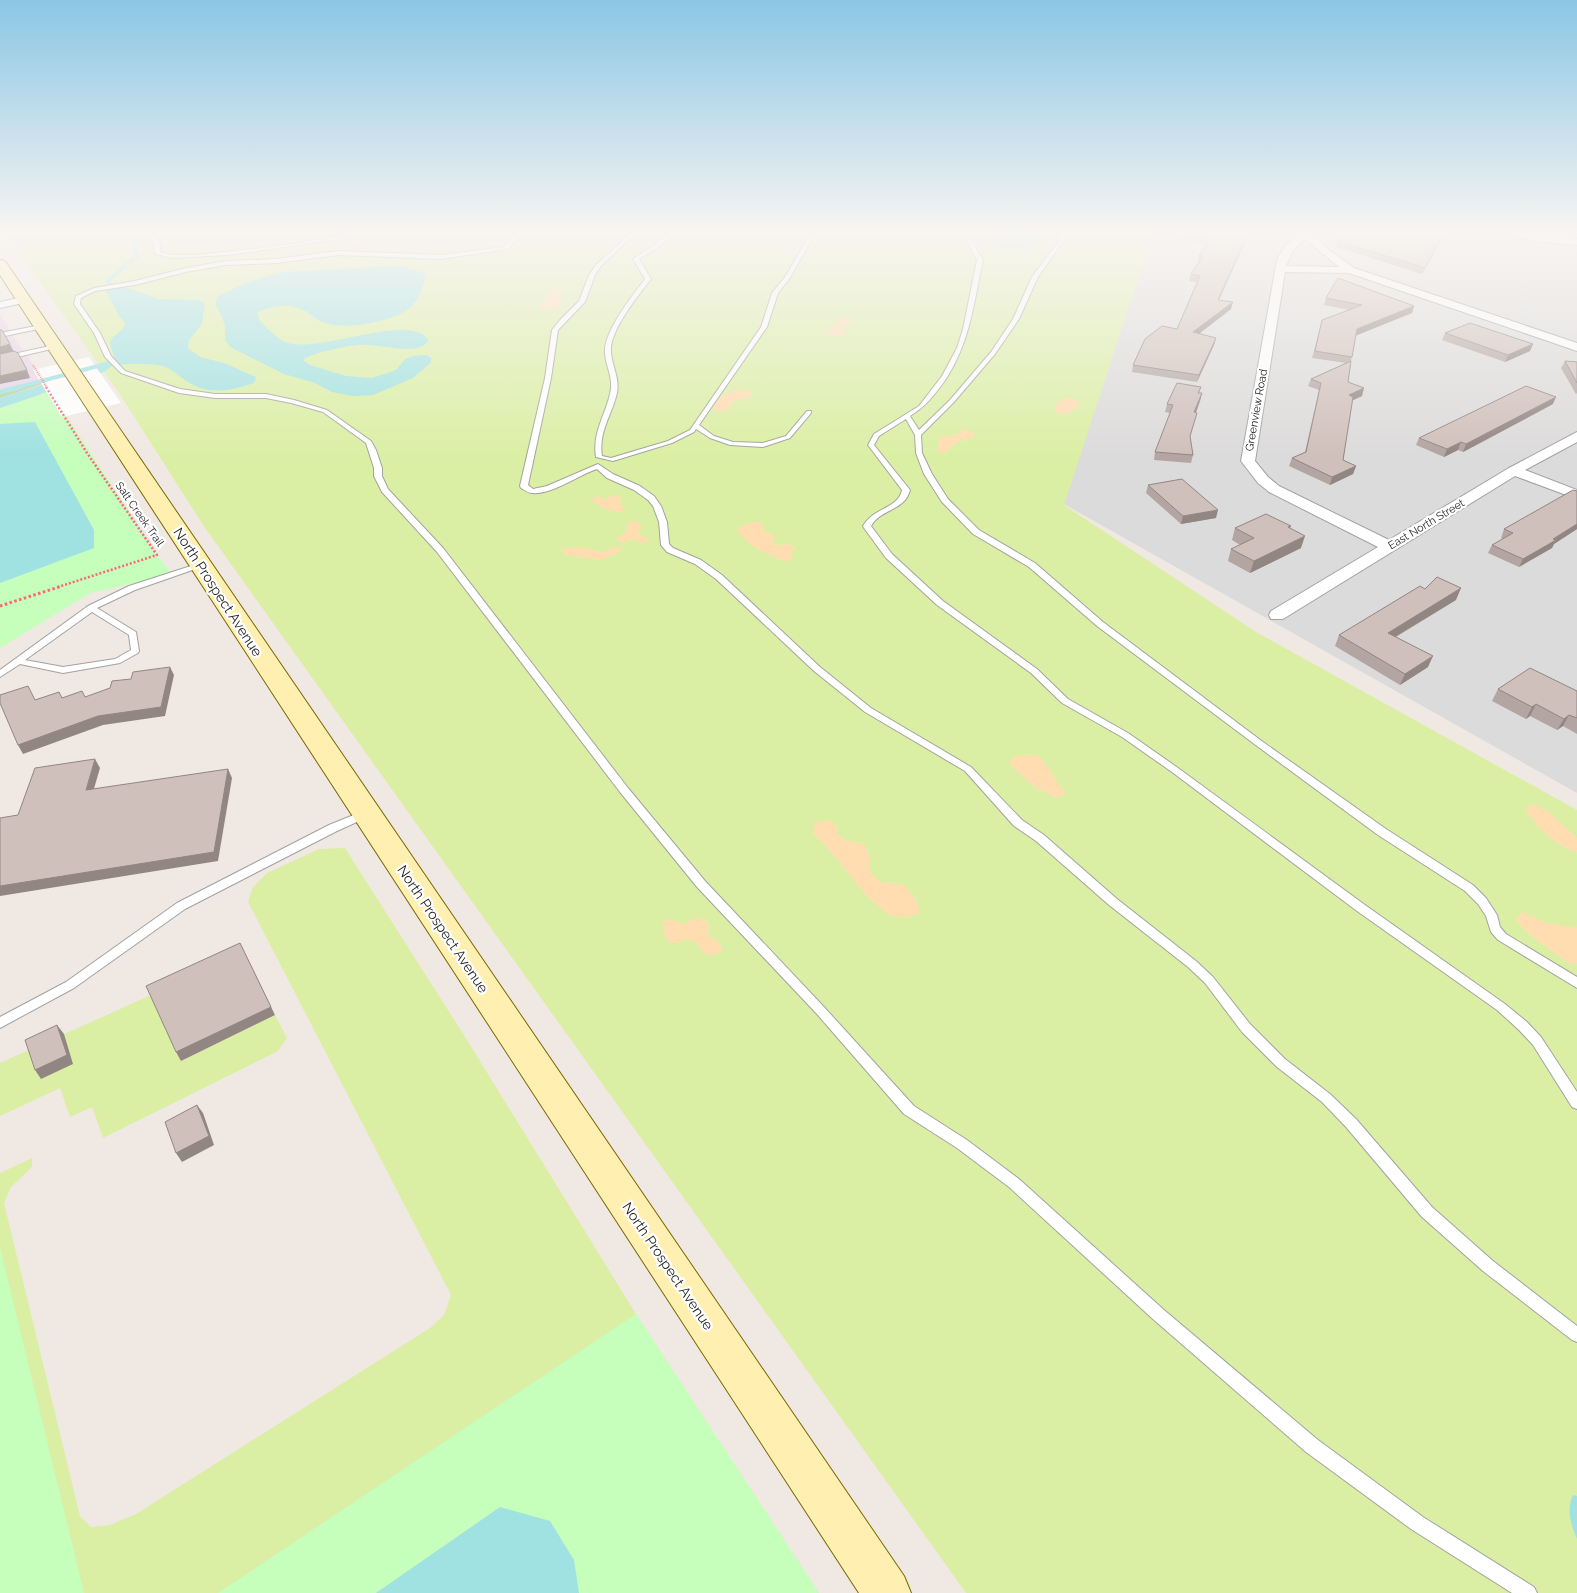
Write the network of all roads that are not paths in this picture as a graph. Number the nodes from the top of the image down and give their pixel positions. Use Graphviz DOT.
graph roads {
  1 [pos="28,307"];
  2 [pos="79,307"];
  3 [pos="576,307"];
  4 [pos="628,307"];
  5 [pos="770,307"];
  6 [pos="970,307"];
  7 [pos="1022,307"];
  8 [pos="1274,307"];
  9 [pos="1460,307"];
  10 [pos="41,327"];
  11 [pos="0,335"];
  12 [pos="54,347"];
  13 [pos="1577,347"];
  14 [pos="0,359"];
  15 [pos="809,412"];
  16 [pos="907,416"];
  17 [pos="696,426"];
  18 [pos="918,435"];
  19 [pos="1577,436"];
  20 [pos="601,462"];
  21 [pos="1514,471"];
  22 [pos="1577,495"];
  23 [pos="1389,546"];
  24 [pos="200,566"];
  25 [pos="91,608"];
  26 [pos="1277,614"];
  27 [pos="18,661"];
  28 [pos="0,674"];
  29 [pos="366,814"];
  30 [pos="1577,983"];
  31 [pos="0,1023"];
  32 [pos="1577,1103"];
  33 [pos="1577,1335"];
  34 [pos="887,1593"];
  35 [pos="1528,1593"];
  1 -- 10 [label="main road, North Prospect Avenue"];
  2 -- 35 [label="lane"];
  3 -- 20 [label="lane"];
  4 -- 20 [label="lane"];
  5 -- 17 [label="lane"];
  6 -- 16 [label="lane"];
  7 -- 18 [label="lane"];
  8 -- 23 [label="street, Greenview Road"];
  9 -- 13 [label="street"];
  10 -- 11 [label="lane"];
  10 -- 12 [label="main road, North Prospect Avenue"];
  12 -- 14 [label="lane"];
  12 -- 24 [label="main road, North Prospect Avenue"];
  15 -- 17 [label="lane"];
  16 -- 18 [label="lane"];
  16 -- 32 [label="lane"];
  17 -- 20 [label="lane"];
  18 -- 30 [label="lane"];
  19 -- 21 [label="street, East North Street"];
  20 -- 33 [label="lane"];
  21 -- 22 [label="street"];
  21 -- 23 [label="street, East North Street"];
  23 -- 26 [label="street, East North Street"];
  24 -- 25 [label="lane"];
  24 -- 29 [label="main road, North Prospect Avenue"];
  25 -- 27 [label="lane"];
  25 -- 27 [label="lane"];
  27 -- 28 [label="lane"];
  29 -- 31 [label="lane"];
  29 -- 34 [label="main road, North Prospect Avenue"];
}
